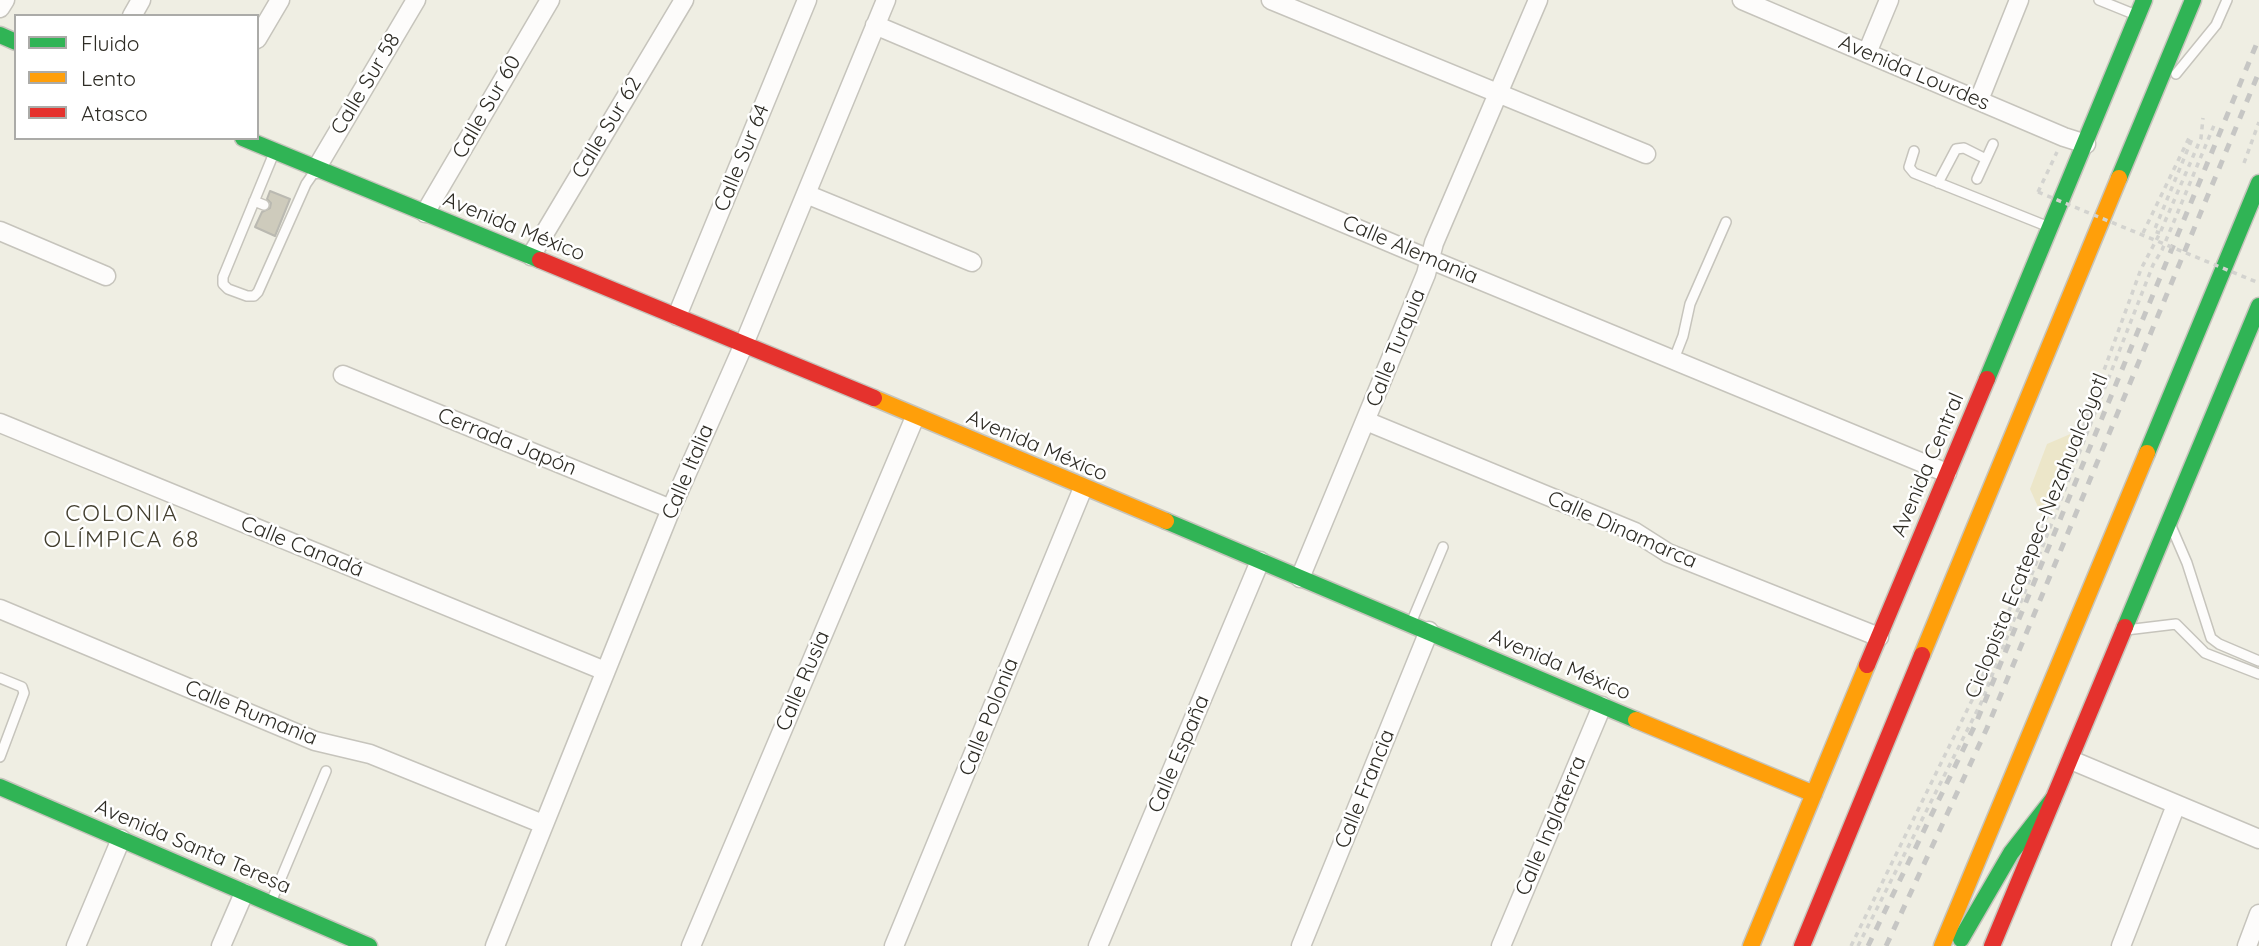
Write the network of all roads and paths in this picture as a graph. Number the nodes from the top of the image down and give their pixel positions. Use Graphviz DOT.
graph roads {
  1 [pos="5,0"];
  2 [pos="280,0"];
  3 [pos="416,0"];
  4 [pos="550,0"];
  5 [pos="684,0"];
  6 [pos="807,0"];
  7 [pos="886,0"];
  8 [pos="1271,0"];
  9 [pos="1538,0"];
  10 [pos="1889,0"];
  11 [pos="2020,0"];
  12 [pos="2144,0"];
  13 [pos="2193,0"];
  14 [pos="2227,0"];
  15 [pos="2105,1"];
  16 [pos="1754,2"];
  17 [pos="0,8"];
  18 [pos="2137,16"];
  19 [pos="875,25"];
  20 [pos="259,36"];
  21 [pos="1867,53"];
  22 [pos="1498,93"];
  23 [pos="1979,100"];
  24 [pos="2148,108"];
  25 [pos="2203,118"];
  26 [pos="2215,123"];
  27 [pos="248,140"];
  28 [pos="1993,144"];
  29 [pos="2087,144"];
  30 [pos="275,152"];
  31 [pos="1914,152"];
  32 [pos="1646,154"];
  33 [pos="2055,155"];
  34 [pos="1986,159"];
  35 [pos="317,169"];
  36 [pos="1977,179"];
  37 [pos="1938,183"];
  38 [pos="2259,183"];
  39 [pos="806,194"];
  40 [pos="254,201"];
  41 [pos="264,205"];
  42 [pos="425,213"];
  43 [pos="1726,222"];
  44 [pos="2051,228"];
  45 [pos="0,231"];
  46 [pos="2160,233"];
  47 [pos="2176,250"];
  48 [pos="531,256"];
  49 [pos="1429,259"];
  50 [pos="2208,260"];
  51 [pos="972,262"];
  52 [pos="106,276"];
  53 [pos="2259,283"];
  54 [pos="2259,306"];
  55 [pos="677,316"];
  56 [pos="2255,321"];
  57 [pos="744,344"];
  58 [pos="1674,359"];
  59 [pos="343,375"];
  60 [pos="915,417"];
  61 [pos="1366,421"];
  62 [pos="0,423"];
  63 [pos="1947,473"];
  64 [pos="1083,488"];
  65 [pos="671,509"];
  66 [pos="2169,521"];
  67 [pos="1443,547"];
  68 [pos="1260,561"];
  69 [pos="1300,578"];
  70 [pos="0,609"];
  71 [pos="1410,624"];
  72 [pos="2125,630"];
  73 [pos="1429,631"];
  74 [pos="1878,637"];
  75 [pos="2259,661"];
  76 [pos="605,671"];
  77 [pos="2259,674"];
  78 [pos="0,678"];
  79 [pos="1602,706"];
  80 [pos="0,722"];
  81 [pos="12,726"];
  82 [pos="0,757"];
  83 [pos="2071,760"];
  84 [pos="326,771"];
  85 [pos="0,787"];
  86 [pos="1814,794"];
  87 [pos="2053,799"];
  88 [pos="2176,805"];
  89 [pos="543,824"];
  90 [pos="121,839"];
  91 [pos="2259,839"];
  92 [pos="244,893"];
  93 [pos="270,904"];
  94 [pos="2259,914"];
  95 [pos="363,945"];
  96 [pos="76,946"];
  97 [pos="221,946"];
  98 [pos="495,946"];
  99 [pos="691,946"];
  100 [pos="894,946"];
  101 [pos="1098,946"];
  102 [pos="1301,946"];
  103 [pos="1501,946"];
  104 [pos="1751,946"];
  105 [pos="1802,946"];
  106 [pos="1851,946"];
  107 [pos="1858,946"];
  108 [pos="1942,946"];
  109 [pos="1957,946"];
  110 [pos="1992,946"];
  111 [pos="2121,946"];
  112 [pos="2247,946"];
  1 -- 17 [label="street"];
  2 -- 20 [label="street"];
  3 -- 35 [label="street, Calle Sur 58"];
  4 -- 42 [label="street, Calle Sur 60"];
  5 -- 48 [label="street, Calle Sur 62"];
  6 -- 55 [label="street, Calle Sur 64"];
  7 -- 19 [label="street, Calle Italia"];
  8 -- 22 [label="street"];
  9 -- 22 [label="street, Calle Turquia"];
  10 -- 21 [label="street"];
  11 -- 23 [label="street"];
  12 -- 18 [label="main road, Avenida Central"];
  13 -- 24 [label="main road"];
  14 -- 24 [label="lane"];
  15 -- 18 [label="lane"];
  16 -- 21 [label="street, Avenida Lourdes"];
  18 -- 29 [label="main road, Avenida Central"];
  19 -- 39 [label="street, Calle Italia"];
  19 -- 49 [label="street, Calle Alemania"];
  21 -- 23 [label="street, Avenida Lourdes"];
  22 -- 32 [label="street"];
  22 -- 49 [label="street, Calle Turquia"];
  23 -- 29 [label="street, Avenida Lourdes"];
  24 -- 105 [label="main road"];
  25 -- 46 [label="path, Ciclopista Ecatepec-Nezahualcóyotl"];
  26 -- 107 [label="path"];
  27 -- 30 [label="main road, Avenida México"];
  28 -- 34 [label="lane"];
  29 -- 44 [label="main road, Avenida Central"];
  30 -- 35 [label="main road, Avenida México"];
  30 -- 40 [label="lane"];
  31 -- 37 [label="lane"];
  33 -- 47 [label="path, bridge"];
  34 -- 36 [label="lane"];
  34 -- 37 [label="lane"];
  35 -- 40 [label="lane"];
  35 -- 42 [label="main road, Avenida México"];
  37 -- 44 [label="lane"];
  38 -- 108 [label="main road"];
  39 -- 51 [label="street"];
  39 -- 57 [label="street, Calle Italia"];
  40 -- 41 [label="lane"];
  42 -- 48 [label="main road, Avenida México"];
  43 -- 58 [label="lane"];
  44 -- 63 [label="main road, Avenida Central"];
  45 -- 52 [label="street"];
  46 -- 47 [label="path, bridge"];
  46 -- 106 [label="path, Ciclopista Ecatepec-Nezahualcóyotl"];
  47 -- 50 [label="path, bridge"];
  47 -- 53 [label="path, bridge"];
  48 -- 55 [label="main road, Avenida México"];
  49 -- 58 [label="street, Calle Alemania"];
  49 -- 61 [label="street, Calle Turquia"];
  54 -- 56 [label="main road"];
  55 -- 57 [label="main road, Avenida México"];
  56 -- 66 [label="main road"];
  57 -- 60 [label="main road, Avenida México"];
  57 -- 65 [label="street, Calle Italia"];
  58 -- 63 [label="street, Calle Alemania"];
  59 -- 65 [label="street, Cerrada Japón"];
  60 -- 64 [label="main road, Avenida México"];
  60 -- 99 [label="street, Calle Rusia"];
  61 -- 69 [label="street, Calle Turquia"];
  61 -- 74 [label="street, Calle Dinamarca"];
  62 -- 76 [label="street, Calle Canadá"];
  63 -- 74 [label="main road, Avenida Central"];
  64 -- 68 [label="main road, Avenida México"];
  64 -- 100 [label="street, Calle Polonia"];
  65 -- 76 [label="street, Calle Italia"];
  66 -- 72 [label="main road"];
  66 -- 75 [label="lane"];
  67 -- 71 [label="lane"];
  68 -- 69 [label="main road, Avenida México"];
  68 -- 101 [label="street, Calle España"];
  69 -- 71 [label="main road, Avenida México"];
  70 -- 89 [label="street, Calle Rumania"];
  71 -- 73 [label="main road, Avenida México"];
  72 -- 77 [label="lane"];
  72 -- 83 [label="main road"];
  73 -- 79 [label="main road, Avenida México"];
  73 -- 102 [label="street, Calle Francia"];
  74 -- 86 [label="main road, Avenida Central"];
  76 -- 89 [label="street, Calle Italia"];
  78 -- 81 [label="lane"];
  79 -- 86 [label="main road, Avenida México"];
  79 -- 103 [label="street, Calle Inglaterra"];
  80 -- 81 [label="lane"];
  81 -- 82 [label="lane"];
  83 -- 87 [label="main road"];
  83 -- 88 [label="street"];
  84 -- 93 [label="lane"];
  85 -- 90 [label="main road, Avenida Santa Teresa"];
  86 -- 104 [label="main road, Avenida Central"];
  87 -- 109 [label="main road"];
  87 -- 110 [label="main road"];
  88 -- 91 [label="street"];
  88 -- 111 [label="street"];
  89 -- 98 [label="street, Calle Italia"];
  90 -- 92 [label="main road, Avenida Santa Teresa"];
  90 -- 96 [label="street"];
  92 -- 93 [label="main road, Avenida Santa Teresa"];
  92 -- 97 [label="street"];
  93 -- 95 [label="main road, Avenida Santa Teresa"];
  94 -- 112 [label="street"];
}
